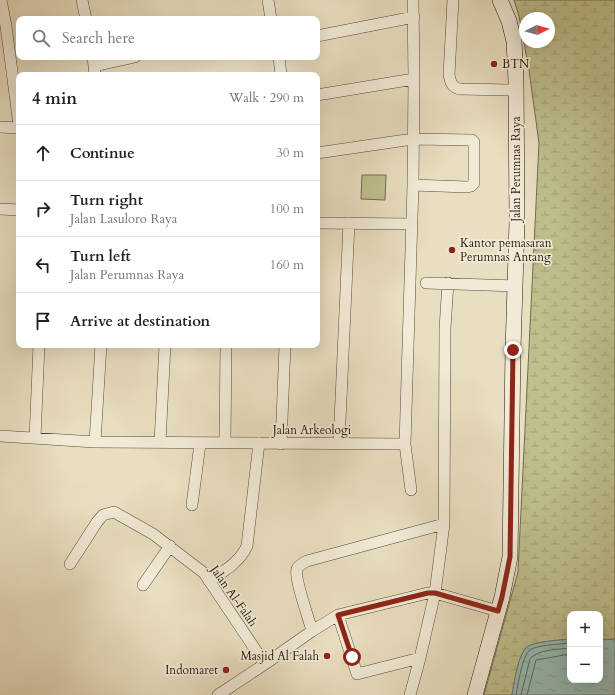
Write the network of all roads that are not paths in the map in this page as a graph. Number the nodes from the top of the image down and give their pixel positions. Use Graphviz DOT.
graph roads {
  1 [pos="1,0"];
  2 [pos="82,0"];
  3 [pos="268,0"];
  4 [pos="413,0"];
  5 [pos="453,0"];
  6 [pos="500,0"];
  7 [pos="85,16"];
  8 [pos="271,16"];
  9 [pos="414,17"];
  10 [pos="320,35"];
  11 [pos="121,60"];
  12 [pos="278,60"];
  13 [pos="94,66"];
  14 [pos="280,72"];
  15 [pos="414,78"];
  16 [pos="516,90"];
  17 [pos="320,94"];
  18 [pos="16,102"];
  19 [pos="0,127"];
  20 [pos="16,128"];
  21 [pos="413,138"];
  22 [pos="320,153"];
  23 [pos="413,185"];
  24 [pos="0,209"];
  25 [pos="16,210"];
  26 [pos="320,223"];
  27 [pos="349,223"];
  28 [pos="411,224"];
  29 [pos="426,283"];
  30 [pos="448,283"];
  31 [pos="514,286"];
  32 [pos="39,348"];
  33 [pos="101,348"];
  34 [pos="165,348"];
  35 [pos="226,348"];
  36 [pos="285,348"];
  37 [pos="0,436"];
  38 [pos="35,438"];
  39 [pos="96,442"];
  40 [pos="160,442"];
  41 [pos="225,443"];
  42 [pos="259,443"];
  43 [pos="339,443"];
  44 [pos="200,444"];
  45 [pos="281,444"];
  46 [pos="405,444"];
  47 [pos="411,490"];
  48 [pos="192,505"];
  49 [pos="444,524"];
  50 [pos="170,546"];
  51 [pos="70,564"];
  52 [pos="209,581"];
  53 [pos="143,586"];
  54 [pos="435,593"];
  55 [pos="498,611"];
  56 [pos="338,615"];
  57 [pos="312,631"];
  58 [pos="420,658"];
  59 [pos="265,664"];
  60 [pos="218,695"];
  61 [pos="410,695"];
  62 [pos="475,695"];
  1 -- 18 [label="street"];
  2 -- 7 [label="street"];
  3 -- 8 [label="street"];
  4 -- 9 [label="street"];
  5 -- 16 [label="street"];
  6 -- 16 [label="street, Jalan Perumnas Raya"];
  9 -- 10 [label="street"];
  9 -- 15 [label="street"];
  11 -- 13 [label="street"];
  12 -- 14 [label="street"];
  15 -- 17 [label="street"];
  15 -- 21 [label="street"];
  16 -- 31 [label="street, Jalan Perumnas Raya"];
  19 -- 20 [label="street"];
  21 -- 22 [label="street"];
  21 -- 23 [label="street"];
  21 -- 23 [label="street"];
  23 -- 28 [label="street"];
  24 -- 25 [label="street"];
  26 -- 27 [label="street"];
  27 -- 28 [label="street"];
  27 -- 43 [label="street"];
  28 -- 46 [label="street"];
  29 -- 30 [label="street"];
  30 -- 31 [label="street"];
  30 -- 49 [label="street"];
  31 -- 55 [label="street, Jalan Perumnas Raya"];
  32 -- 38 [label="street"];
  33 -- 39 [label="street"];
  34 -- 40 [label="street"];
  35 -- 41 [label="street"];
  36 -- 45 [label="street"];
  37 -- 38 [label="street, Jalan Arkeologi"];
  38 -- 39 [label="street, Jalan Arkeologi"];
  39 -- 40 [label="street, Jalan Arkeologi"];
  40 -- 44 [label="street, Jalan Arkeologi"];
  41 -- 42 [label="street, Jalan Arkeologi"];
  41 -- 44 [label="street, Jalan Arkeologi"];
  42 -- 45 [label="street, Jalan Arkeologi"];
  42 -- 52 [label="street"];
  43 -- 45 [label="street, Jalan Arkeologi"];
  43 -- 46 [label="street, Jalan Arkeologi"];
  44 -- 48 [label="street"];
  46 -- 47 [label="street"];
  49 -- 54 [label="street"];
  49 -- 57 [label="street"];
  50 -- 51 [label="street, Jalan Al-Falah"];
  50 -- 52 [label="street, Jalan Al-Falah"];
  50 -- 53 [label="street"];
  52 -- 59 [label="street, Jalan Al-Falah"];
  54 -- 55 [label="street"];
  54 -- 56 [label="street"];
  54 -- 58 [label="street"];
  55 -- 62 [label="street, Jalan Perumnas Raya"];
  56 -- 57 [label="street"];
  56 -- 58 [label="street"];
  57 -- 59 [label="street"];
  58 -- 61 [label="street"];
  59 -- 60 [label="street"];
}
